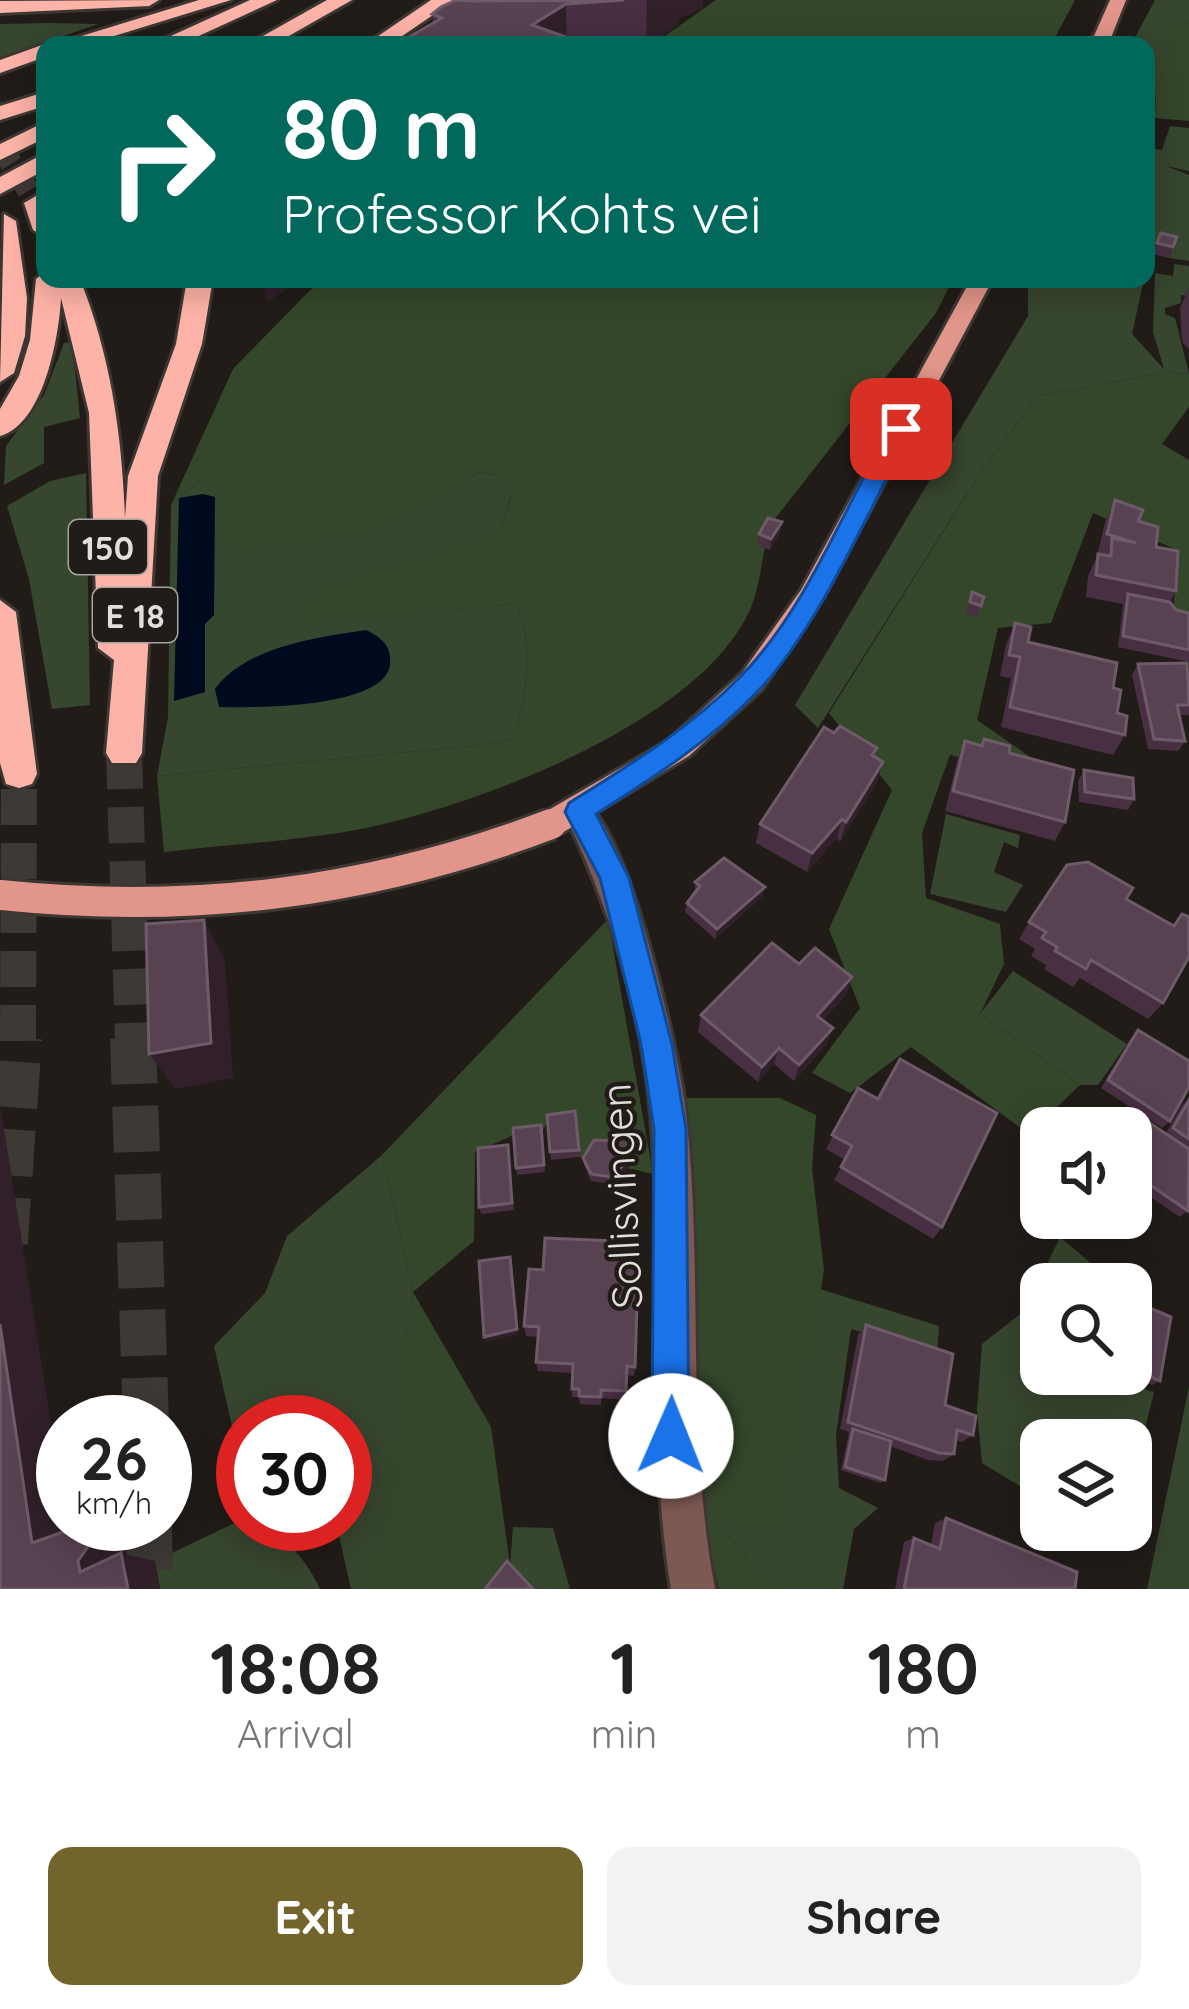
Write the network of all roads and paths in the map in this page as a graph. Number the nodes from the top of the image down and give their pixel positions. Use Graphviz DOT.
graph roads {
  1 [pos="149,0"];
  2 [pos="221,0"];
  3 [pos="267,0"];
  4 [pos="290,0"];
  5 [pos="341,0"];
  6 [pos="445,0"];
  7 [pos="1118,0"];
  8 [pos="0,7"];
  9 [pos="94,36"];
  10 [pos="182,36"];
  11 [pos="221,36"];
  12 [pos="274,36"];
  13 [pos="389,36"];
  14 [pos="1103,36"];
  15 [pos="36,53"];
  16 [pos="0,67"];
  17 [pos="36,102"];
  18 [pos="1,112"];
  19 [pos="36,134"];
  20 [pos="0,153"];
  21 [pos="36,165"];
  22 [pos="0,187"];
  23 [pos="4,221"];
  24 [pos="48,288"];
  25 [pos="70,288"];
  26 [pos="198,288"];
  27 [pos="977,288"];
  28 [pos="0,373"];
  29 [pos="0,427"];
  30 [pos="0,612"];
  31 [pos="124,754"];
  32 [pos="19,773"];
  33 [pos="565,818"];
  34 [pos="0,895"];
  35 [pos="693,1589"];
  1 -- 8 [label="highway"];
  2 -- 9 [label="highway"];
  3 -- 10 [label="highway"];
  4 -- 11 [label="highway"];
  5 -- 12 [label="highway"];
  6 -- 13 [label="highway"];
  7 -- 14 [label="main road"];
  15 -- 16 [label="highway"];
  17 -- 18 [label="highway"];
  19 -- 20 [label="highway"];
  21 -- 22 [label="highway"];
  23 -- 28 [label="highway"];
  24 -- 29 [label="highway"];
  25 -- 31 [label="highway, 150"];
  26 -- 31 [label="highway, E 18"];
  27 -- 33 [label="main road"];
  30 -- 32 [label="highway"];
  33 -- 34 [label="main road, bridge"];
  33 -- 35 [label="street, Sollisvingen"];
}
